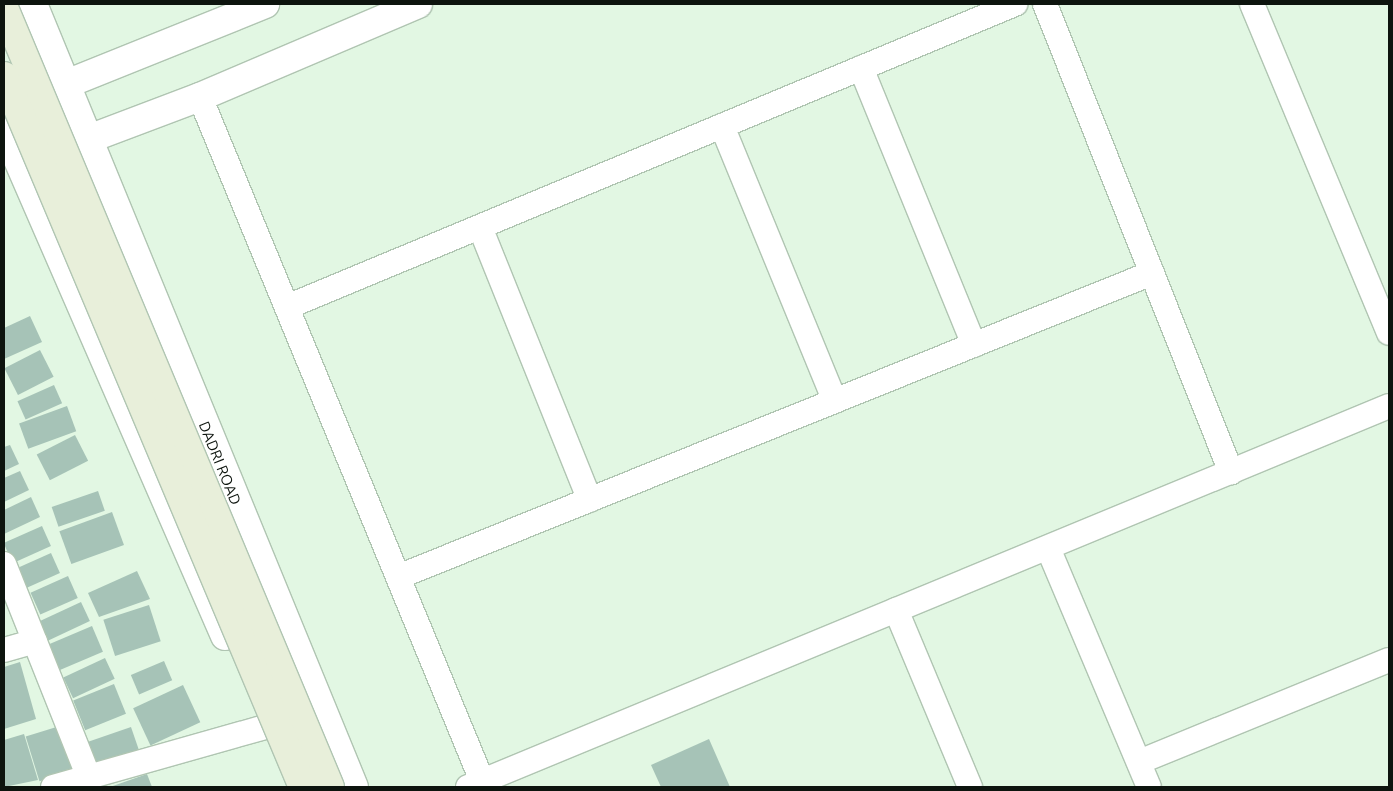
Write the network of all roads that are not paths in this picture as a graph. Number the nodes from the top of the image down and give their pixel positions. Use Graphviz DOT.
graph roads {
  1 [pos="33,4"];
  2 [pos="265,4"];
  3 [pos="418,4"];
  4 [pos="1015,4"];
  5 [pos="1045,4"];
  6 [pos="1252,4"];
  7 [pos="4,8"];
  8 [pos="861,68"];
  9 [pos="4,76"];
  10 [pos="65,84"];
  11 [pos="200,97"];
  12 [pos="4,111"];
  13 [pos="722,126"];
  14 [pos="4,128"];
  15 [pos="86,139"];
  16 [pos="11,170"];
  17 [pos="480,227"];
  18 [pos="1152,273"];
  19 [pos="287,307"];
  20 [pos="163,325"];
  21 [pos="1389,333"];
  22 [pos="974,345"];
  23 [pos="99,346"];
  24 [pos="835,401"];
  25 [pos="1389,406"];
  26 [pos="1231,472"];
  27 [pos="590,500"];
  28 [pos="1048,548"];
  29 [pos="4,564"];
  30 [pos="398,577"];
  31 [pos="896,610"];
  32 [pos="35,641"];
  33 [pos="4,650"];
  34 [pos="1389,660"];
  35 [pos="264,727"];
  36 [pos="1139,762"];
  37 [pos="89,778"];
  38 [pos="475,784"];
  39 [pos="53,787"];
  40 [pos="288,787"];
  41 [pos="303,787"];
  42 [pos="330,787"];
  43 [pos="354,787"];
  44 [pos="970,787"];
  45 [pos="1149,787"];
  1 -- 10 [label="street"];
  2 -- 10 [label="street"];
  3 -- 11 [label="street"];
  4 -- 8 [label="street"];
  5 -- 18 [label="street"];
  6 -- 21 [label="street"];
  7 -- 42 [label="main road, bridge"];
  8 -- 13 [label="street"];
  8 -- 22 [label="street"];
  9 -- 41 [label="main road, bridge"];
  10 -- 12 [label="street"];
  10 -- 15 [label="street, DADRI ROAD"];
  11 -- 15 [label="street"];
  11 -- 19 [label="street"];
  13 -- 17 [label="street"];
  13 -- 24 [label="street"];
  14 -- 16 [label="street"];
  15 -- 16 [label="street"];
  15 -- 20 [label="street, DADRI ROAD"];
  16 -- 23 [label="street"];
  17 -- 19 [label="street"];
  17 -- 27 [label="street"];
  18 -- 22 [label="street"];
  18 -- 26 [label="street"];
  19 -- 30 [label="street"];
  20 -- 23 [label="street"];
  20 -- 43 [label="street, DADRI ROAD"];
  22 -- 24 [label="street"];
  23 -- 35 [label="street"];
  24 -- 27 [label="street"];
  25 -- 26 [label="street"];
  26 -- 28 [label="street"];
  27 -- 30 [label="street"];
  28 -- 31 [label="street"];
  28 -- 36 [label="street"];
  29 -- 32 [label="street"];
  30 -- 38 [label="street"];
  31 -- 38 [label="street"];
  31 -- 44 [label="street"];
  32 -- 33 [label="street"];
  32 -- 37 [label="street"];
  34 -- 36 [label="street"];
  35 -- 37 [label="street"];
  35 -- 40 [label="street"];
  36 -- 45 [label="street"];
  37 -- 39 [label="street"];
}
